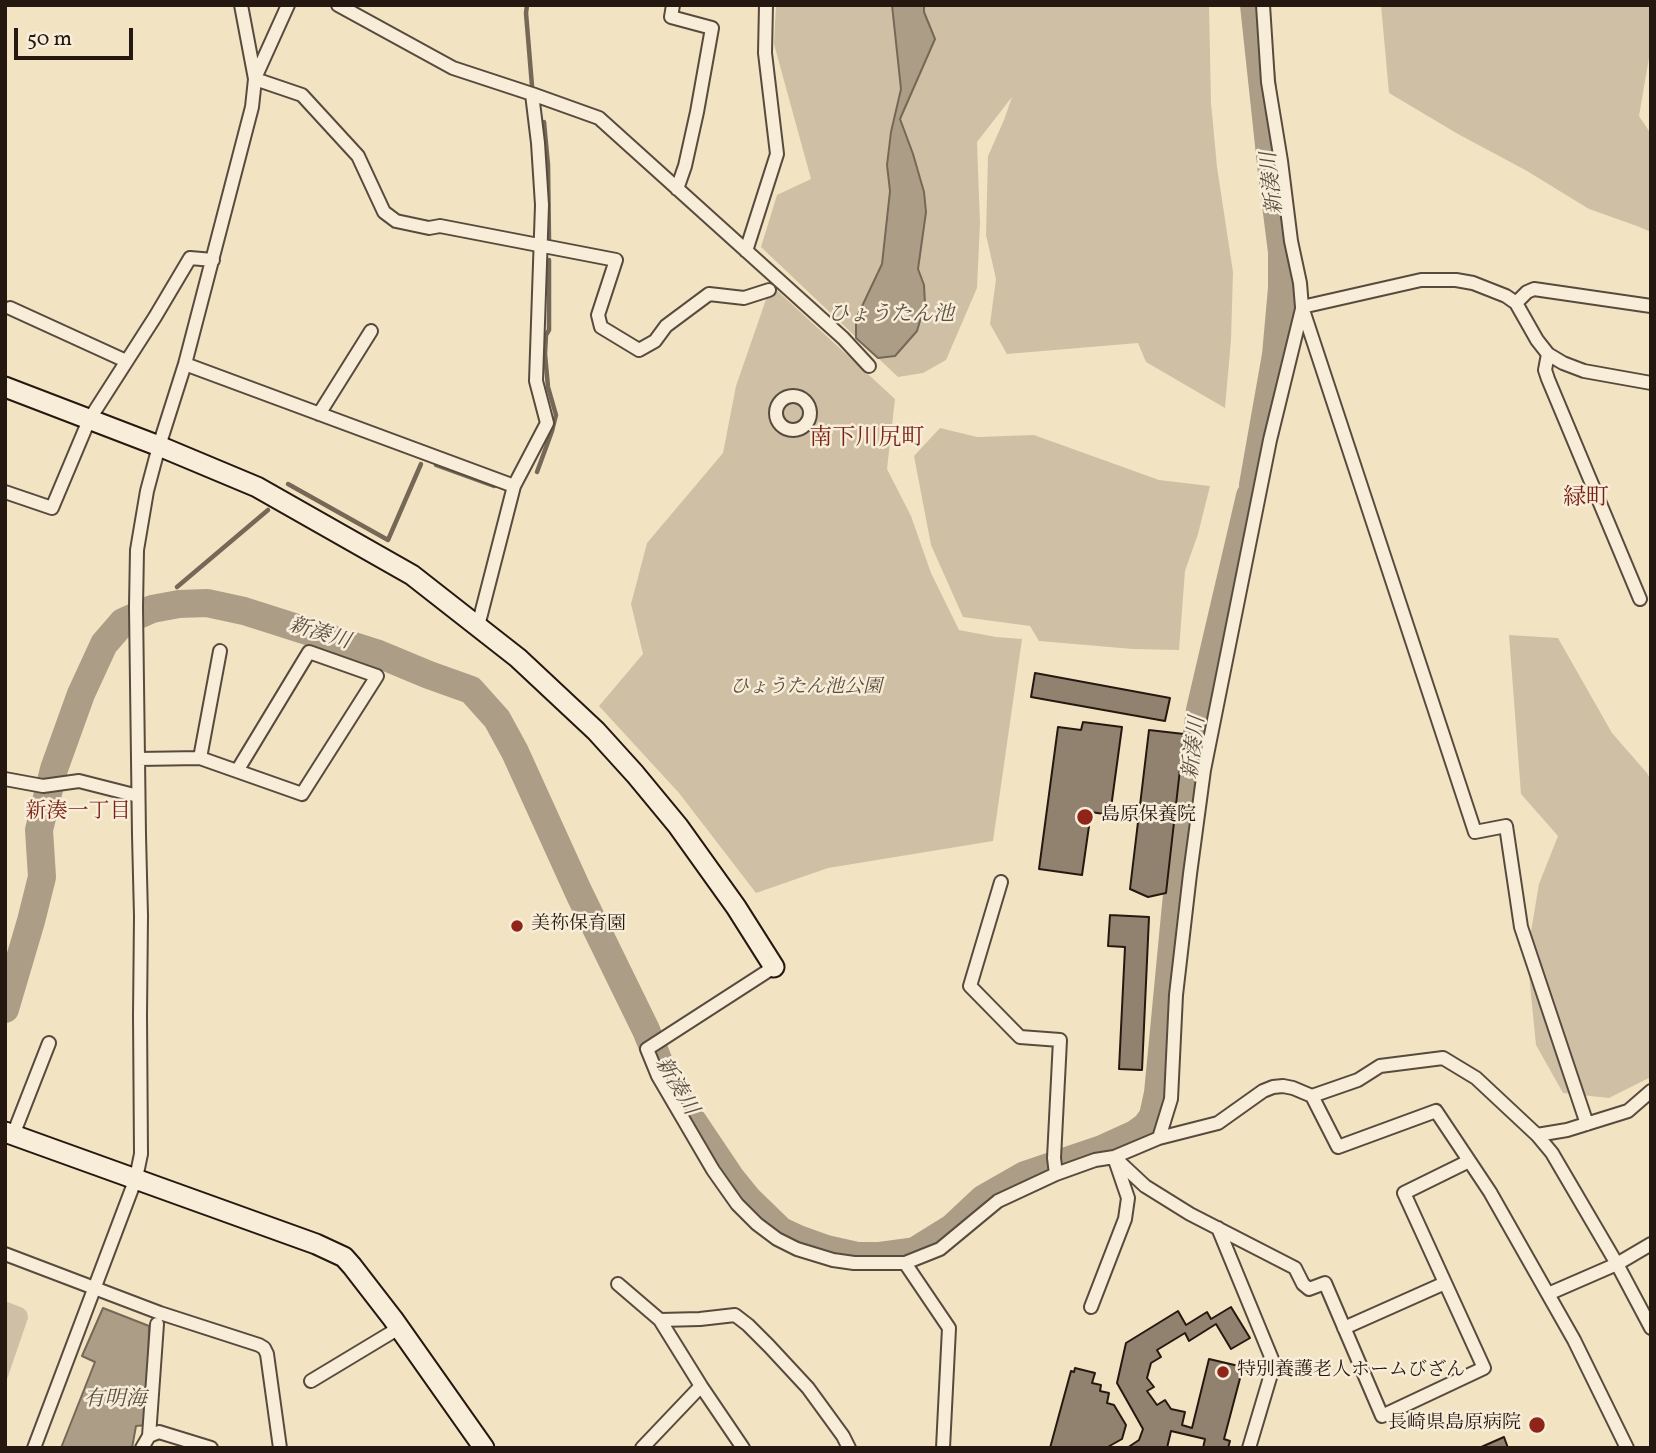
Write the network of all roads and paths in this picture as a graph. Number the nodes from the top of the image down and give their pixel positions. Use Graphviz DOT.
graph roads {
  1 [pos="242,5"];
  2 [pos="288,5"];
  3 [pos="338,5"];
  4 [pos="673,5"];
  5 [pos="766,5"];
  6 [pos="1263,5"];
  7 [pos="255,79"];
  8 [pos="532,94"];
  9 [pos="677,189"];
  10 [pos="540,245"];
  11 [pos="746,251"];
  12 [pos="213,260"];
  13 [pos="769,290"];
  14 [pos="1516,303"];
  15 [pos="1651,306"];
  16 [pos="1302,307"];
  17 [pos="10,308"];
  18 [pos="371,331"];
  19 [pos="1548,354"];
  20 [pos="126,361"];
  21 [pos="185,364"];
  22 [pos="869,366"];
  23 [pos="1651,383"];
  24 [pos="5,387"];
  25 [pos="319,414"];
  26 [pos="89,420"];
  27 [pos="159,446"];
  28 [pos="514,486"];
  29 [pos="5,492"];
  30 [pos="1640,599"];
  31 [pos="478,626"];
  32 [pos="220,651"];
  33 [pos="200,758"];
  34 [pos="138,760"];
  35 [pos="237,771"];
  36 [pos="5,779"];
  37 [pos="138,796"];
  38 [pos="1001,882"];
  39 [pos="774,967"];
  40 [pos="49,1043"];
  41 [pos="1651,1091"];
  42 [pos="1312,1096"];
  43 [pos="1587,1125"];
  44 [pos="9,1133"];
  45 [pos="1537,1135"];
  46 [pos="1159,1138"];
  47 [pos="1114,1157"];
  48 [pos="1469,1161"];
  49 [pos="1055,1167"];
  50 [pos="136,1178"];
  51 [pos="1218,1228"];
  52 [pos="1651,1244"];
  53 [pos="5,1254"];
  54 [pos="905,1263"];
  55 [pos="1617,1264"];
  56 [pos="618,1283"];
  57 [pos="1445,1283"];
  58 [pos="94,1287"];
  59 [pos="1548,1294"];
  60 [pos="1091,1307"];
  61 [pos="660,1320"];
  62 [pos="157,1324"];
  63 [pos="399,1328"];
  64 [pos="1345,1328"];
  65 [pos="1651,1328"];
  66 [pos="311,1381"];
  67 [pos="701,1386"];
  68 [pos="149,1436"];
  69 [pos="480,1446"];
  70 [pos="34,1448"];
  71 [pos="142,1448"];
  72 [pos="211,1448"];
  73 [pos="280,1448"];
  74 [pos="642,1448"];
  75 [pos="743,1448"];
  76 [pos="849,1448"];
  77 [pos="943,1448"];
  78 [pos="1249,1448"];
  79 [pos="1627,1448"];
  1 -- 7 [label="street"];
  2 -- 7 [label="street"];
  3 -- 8 [label="street"];
  4 -- 9 [label="street"];
  5 -- 11 [label="street"];
  6 -- 16 [label="street"];
  7 -- 10 [label="street"];
  7 -- 12 [label="street"];
  8 -- 9 [label="street"];
  8 -- 10 [label="street"];
  9 -- 11 [label="street"];
  10 -- 13 [label="street"];
  10 -- 28 [label="street"];
  11 -- 22 [label="street"];
  12 -- 20 [label="street"];
  12 -- 21 [label="street"];
  14 -- 15 [label="street"];
  14 -- 16 [label="street"];
  14 -- 19 [label="street"];
  16 -- 43 [label="street"];
  16 -- 46 [label="street"];
  17 -- 20 [label="street"];
  18 -- 25 [label="street"];
  19 -- 23 [label="street"];
  19 -- 30 [label="street"];
  20 -- 26 [label="street"];
  21 -- 25 [label="street"];
  21 -- 27 [label="street"];
  24 -- 26 [label="street"];
  25 -- 28 [label="street"];
  26 -- 27 [label="street"];
  26 -- 29 [label="street"];
  27 -- 31 [label="street"];
  27 -- 34 [label="street"];
  28 -- 31 [label="street"];
  31 -- 39 [label="street"];
  32 -- 33 [label="street"];
  33 -- 34 [label="street"];
  33 -- 35 [label="street"];
  34 -- 37 [label="street"];
  35 -- 35 [label="street"];
  36 -- 37 [label="street"];
  37 -- 50 [label="street"];
  38 -- 49 [label="street"];
  39 -- 54 [label="street"];
  40 -- 44 [label="street"];
  41 -- 43 [label="street"];
  42 -- 45 [label="street"];
  42 -- 46 [label="street"];
  42 -- 48 [label="street"];
  43 -- 45 [label="street"];
  44 -- 50 [label="street"];
  45 -- 55 [label="street"];
  46 -- 47 [label="street"];
  47 -- 49 [label="street"];
  47 -- 51 [label="street"];
  47 -- 60 [label="street"];
  48 -- 57 [label="street"];
  48 -- 59 [label="street"];
  49 -- 54 [label="street"];
  50 -- 58 [label="street"];
  50 -- 63 [label="street"];
  51 -- 64 [label="street"];
  51 -- 78 [label="street"];
  52 -- 55 [label="street"];
  53 -- 58 [label="street"];
  54 -- 77 [label="street"];
  55 -- 59 [label="street"];
  55 -- 65 [label="street"];
  56 -- 61 [label="street"];
  57 -- 64 [label="street"];
  57 -- 64 [label="street"];
  58 -- 70 [label="street"];
  58 -- 73 [label="street"];
  59 -- 79 [label="street"];
  61 -- 67 [label="street"];
  61 -- 76 [label="street"];
  62 -- 68 [label="street"];
  63 -- 66 [label="street"];
  63 -- 69 [label="street"];
  67 -- 74 [label="street"];
  67 -- 75 [label="street"];
  68 -- 71 [label="street"];
  68 -- 72 [label="street"];
}
